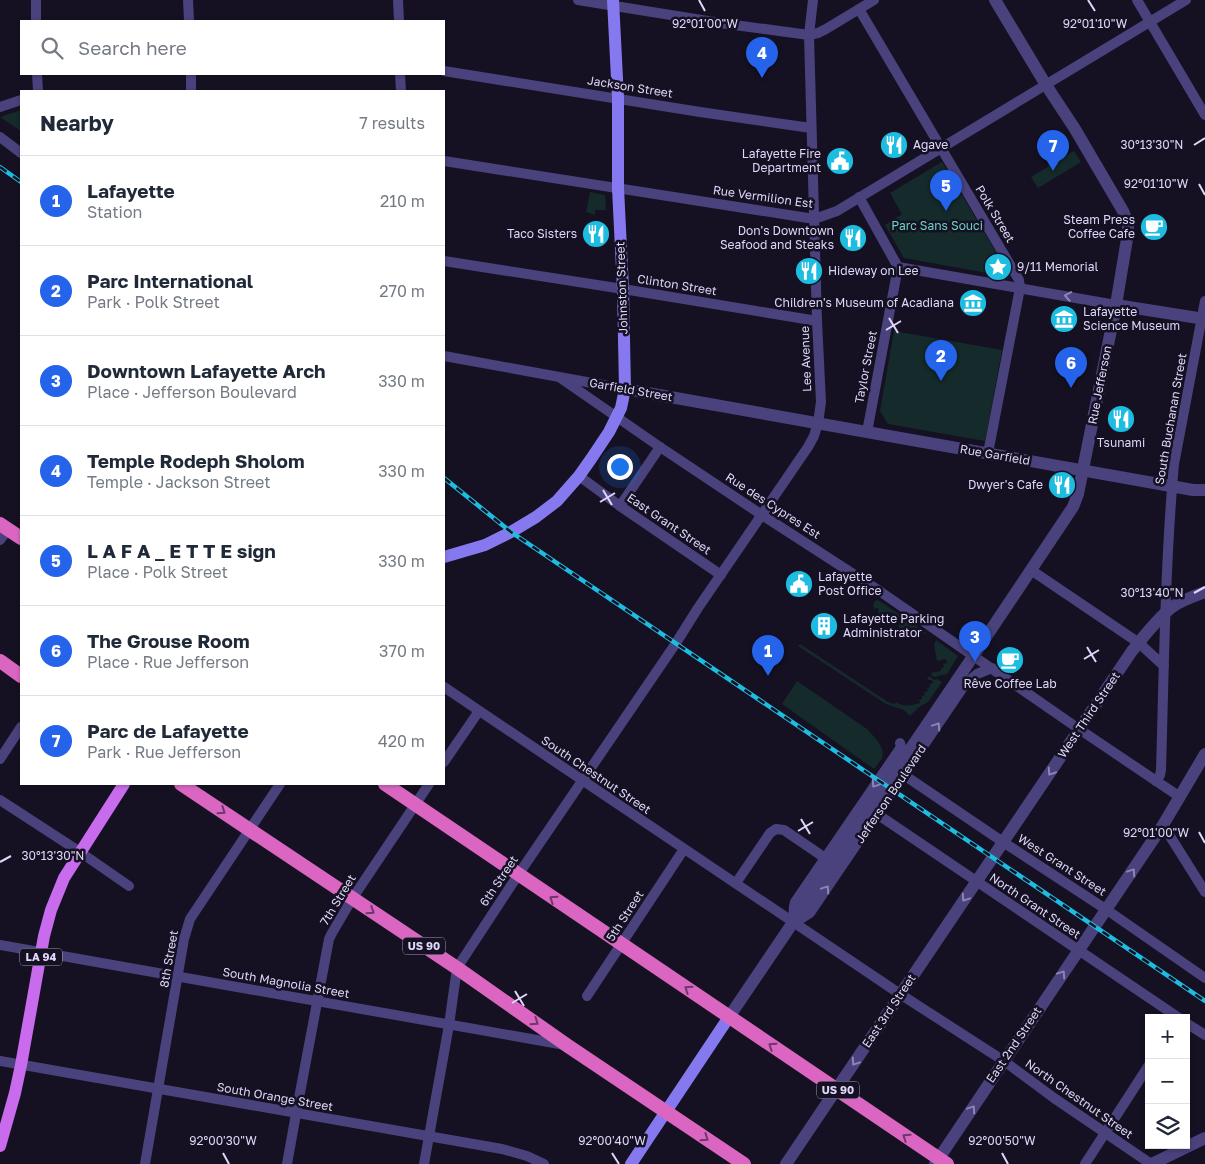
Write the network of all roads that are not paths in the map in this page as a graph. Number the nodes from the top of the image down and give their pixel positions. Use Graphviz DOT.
graph roads {
  1 [pos="36,0"];
  2 [pos="188,0"];
  3 [pos="398,0"];
  4 [pos="578,0"];
  5 [pos="813,0"];
  6 [pos="874,0"];
  7 [pos="995,0"];
  8 [pos="1137,0"];
  9 [pos="1186,0"];
  10 [pos="614,2"];
  11 [pos="859,9"];
  12 [pos="36,20"];
  13 [pos="189,20"];
  14 [pos="399,20"];
  15 [pos="1150,22"];
  16 [pos="809,35"];
  17 [pos="445,71"];
  18 [pos="37,75"];
  19 [pos="191,75"];
  20 [pos="400,75"];
  21 [pos="1046,85"];
  22 [pos="38,90"];
  23 [pos="191,90"];
  24 [pos="401,90"];
  25 [pos="618,98"];
  26 [pos="20,100"];
  27 [pos="0,108"];
  28 [pos="1205,115"];
  29 [pos="811,128"];
  30 [pos="0,137"];
  31 [pos="942,147"];
  32 [pos="20,152"];
  33 [pos="445,161"];
  34 [pos="618,188"];
  35 [pos="859,197"];
  36 [pos="814,218"];
  37 [pos="445,261"];
  38 [pos="898,267"];
  39 [pos="1020,288"];
  40 [pos="623,289"];
  41 [pos="1205,301"];
  42 [pos="1116,304"];
  43 [pos="1203,319"];
  44 [pos="817,321"];
  45 [pos="445,356"];
  46 [pos="559,376"];
  47 [pos="625,389"];
  48 [pos="617,417"];
  49 [pos="818,423"];
  50 [pos="867,432"];
  51 [pos="660,447"];
  52 [pos="988,453"];
  53 [pos="1083,470"];
  54 [pos="579,476"];
  55 [pos="1172,485"];
  56 [pos="1205,490"];
  57 [pos="620,506"];
  58 [pos="762,515"];
  59 [pos="3,531"];
  60 [pos="20,538"];
  61 [pos="445,557"];
  62 [pos="1031,570"];
  63 [pos="721,575"];
  64 [pos="1205,592"];
  65 [pos="1166,613"];
  66 [pos="676,643"];
  67 [pos="1139,643"];
  68 [pos="974,656"];
  69 [pos="0,661"];
  70 [pos="1164,666"];
  71 [pos="992,668"];
  72 [pos="20,675"];
  73 [pos="445,688"];
  74 [pos="479,711"];
  75 [pos="20,729"];
  76 [pos="1080,729"];
  77 [pos="900,743"];
  78 [pos="1205,754"];
  79 [pos="0,759"];
  80 [pos="445,761"];
  81 [pos="904,775"];
  82 [pos="583,781"];
  83 [pos="1156,781"];
  84 [pos="123,785"];
  85 [pos="182,785"];
  86 [pos="279,785"];
  87 [pos="386,785"];
  88 [pos="428,785"];
  89 [pos="1180,797"];
  90 [pos="0,800"];
  91 [pos="415,804"];
  92 [pos="877,814"];
  93 [pos="1163,825"];
  94 [pos="249,830"];
  95 [pos="1004,842"];
  96 [pos="684,850"];
  97 [pos="80,852"];
  98 [pos="825,858"];
  99 [pos="993,858"];
  100 [pos="518,875"];
  101 [pos="976,882"];
  102 [pos="736,883"];
  103 [pos="128,886"];
  104 [pos="1205,892"];
  105 [pos="352,899"];
  106 [pos="1107,910"];
  107 [pos="793,922"];
  108 [pos="0,945"];
  109 [pos="622,945"];
  110 [pos="1079,950"];
  111 [pos="42,952"];
  112 [pos="457,968"];
  113 [pos="178,977"];
  114 [pos="1205,978"];
  115 [pos="900,994"];
  116 [pos="588,996"];
  117 [pos="318,1002"];
  118 [pos="1173,1014"];
  119 [pos="728,1016"];
  120 [pos="449,1025"];
  121 [pos="1190,1025"];
  122 [pos="1205,1035"];
  123 [pos="568,1046"];
  124 [pos="0,1061"];
  125 [pos="1004,1061"];
  126 [pos="22,1065"];
  127 [pos="1145,1071"];
  128 [pos="158,1089"];
  129 [pos="836,1089"];
  130 [pos="666,1112"];
  131 [pos="296,1114"];
  132 [pos="1106,1133"];
  133 [pos="429,1137"];
  134 [pos="1205,1138"];
  135 [pos="0,1146"];
  136 [pos="940,1162"];
  137 [pos="145,1164"];
  138 [pos="287,1164"];
  139 [pos="424,1164"];
  140 [pos="544,1164"];
  141 [pos="631,1164"];
  142 [pos="744,1164"];
  143 [pos="786,1164"];
  144 [pos="1085,1164"];
  145 [pos="1152,1164"];
  1 -- 12 [label="street"];
  2 -- 13 [label="street"];
  3 -- 14 [label="street"];
  4 -- 10 [label="street"];
  5 -- 16 [label="street, Lee Avenue"];
  6 -- 11 [label="street"];
  7 -- 21 [label="street, Rue Jefferson"];
  8 -- 15 [label="street"];
  9 -- 15 [label="street, Rue Vermilion Est"];
  10 -- 16 [label="street"];
  10 -- 25 [label="main road, Johnston Street"];
  11 -- 16 [label="street"];
  11 -- 31 [label="street, Polk Street"];
  15 -- 21 [label="street, Rue Vermilion Est"];
  15 -- 28 [label="street"];
  16 -- 29 [label="street, Lee Avenue"];
  17 -- 25 [label="street, Jackson Street"];
  18 -- 22 [label="street"];
  19 -- 23 [label="street"];
  20 -- 24 [label="street"];
  21 -- 31 [label="street, Rue Vermilion Est"];
  21 -- 42 [label="street, Rue Jefferson"];
  25 -- 29 [label="street, Jackson Street"];
  25 -- 34 [label="main road, Johnston Street"];
  26 -- 27 [label="street"];
  29 -- 36 [label="street, Lee Avenue"];
  30 -- 32 [label="street"];
  31 -- 35 [label="street, Rue Vermilion Est"];
  31 -- 39 [label="street, Polk Street"];
  33 -- 34 [label="street, Rue Vermilion Est"];
  34 -- 36 [label="street, Rue Vermilion Est"];
  34 -- 40 [label="main road, Johnston Street"];
  35 -- 36 [label="street, Rue Vermilion Est"];
  35 -- 38 [label="street"];
  36 -- 44 [label="street, Lee Avenue"];
  37 -- 40 [label="street, Clinton Street"];
  38 -- 39 [label="street"];
  38 -- 50 [label="street, Taylor Street"];
  42 -- 39 [label="street, one-way"];
  39 -- 52 [label="street"];
  40 -- 44 [label="street, Clinton Street"];
  40 -- 47 [label="main road, Johnston Street"];
  41 -- 43 [label="street, South Buchanan Street"];
  42 -- 43 [label="street"];
  42 -- 53 [label="street, Rue Jefferson"];
  43 -- 55 [label="street, South Buchanan Street"];
  44 -- 49 [label="street, Lee Avenue"];
  45 -- 46 [label="street, Garfield Street"];
  46 -- 47 [label="street, Garfield Street"];
  46 -- 48 [label="street, Rue des Cypres Est"];
  47 -- 48 [label="main road, Johnston Street"];
  47 -- 49 [label="street, Garfield Street"];
  48 -- 51 [label="street, Rue des Cypres Est"];
  48 -- 54 [label="main road, Johnston Street"];
  49 -- 50 [label="street, Rue Garfield"];
  49 -- 58 [label="street, Lee Avenue"];
  50 -- 52 [label="street, Rue Garfield"];
  51 -- 57 [label="street"];
  51 -- 58 [label="street, Rue des Cypres Est"];
  52 -- 53 [label="street, Rue Garfield"];
  53 -- 55 [label="street, Rue Garfield"];
  53 -- 62 [label="street, Rue Jefferson"];
  54 -- 57 [label="street, East Grant Street"];
  54 -- 61 [label="main road, Johnston Street"];
  55 -- 56 [label="street, Rue Garfield"];
  55 -- 65 [label="street, South Buchanan Street"];
  57 -- 63 [label="street, East Grant Street"];
  58 -- 63 [label="street, Lee Avenue"];
  58 -- 68 [label="street, Rue des Cypres Est"];
  59 -- 60 [label="highway"];
  62 -- 67 [label="street"];
  62 -- 68 [label="street, Rue Jefferson"];
  63 -- 66 [label="street, Lee Avenue"];
  64 -- 65 [label="street, West Third Street"];
  65 -- 67 [label="street, West Third Street"];
  65 -- 70 [label="street, South Buchanan Street"];
  66 -- 82 [label="street, 6th Street"];
  67 -- 70 [label="street"];
  67 -- 76 [label="street, West Third Street"];
  68 -- 71 [label="street, Rue des Cypres Est"];
  68 -- 107 [label="street, Jefferson Boulevard"];
  69 -- 72 [label="highway"];
  70 -- 83 [label="street, South Buchanan Street"];
  71 -- 76 [label="street, Rue des Cypres Est"];
  81 -- 71 [label="street, Jefferson Boulevard, one-way"];
  73 -- 74 [label="street, South Chestnut Street"];
  74 -- 80 [label="street"];
  74 -- 82 [label="street, South Chestnut Street"];
  75 -- 79 [label="street"];
  76 -- 83 [label="street, Rue des Cypres Est"];
  76 -- 95 [label="street, West Third Street, one-way"];
  77 -- 98 [label="street, Jefferson Boulevard, one-way"];
  78 -- 89 [label="street, East 2nd Street"];
  81 -- 92 [label="street, Jefferson Boulevard"];
  81 -- 95 [label="street, West Grant Street"];
  82 -- 96 [label="street, South Chestnut Street"];
  82 -- 100 [label="street, 6th Street"];
  83 -- 89 [label="street, Rue des Cypres Est"];
  84 -- 97 [label="main road, LA 94"];
  85 -- 94 [label="highway, US 90, one-way"];
  86 -- 94 [label="street, 8th Street"];
  87 -- 91 [label="highway, US 90"];
  88 -- 91 [label="street, 7th Street"];
  89 -- 93 [label="street, East 2nd Street"];
  90 -- 97 [label="street"];
  91 -- 100 [label="highway, US 90"];
  91 -- 105 [label="street, 7th Street"];
  92 -- 101 [label="street, North Grant Street"];
  107 -- 92 [label="street, Jefferson Boulevard, one-way"];
  93 -- 104 [label="street"];
  106 -- 93 [label="street, East 2nd Street, one-way"];
  94 -- 105 [label="highway, US 90"];
  94 -- 113 [label="street, 8th Street"];
  95 -- 99 [label="street, West Third Street"];
  95 -- 106 [label="street, West Grant Street"];
  96 -- 102 [label="street, South Chestnut Street"];
  96 -- 109 [label="street, 5th Street"];
  97 -- 103 [label="street"];
  97 -- 111 [label="main road, LA 94"];
  98 -- 102 [label="street"];
  98 -- 107 [label="street, Jefferson Boulevard"];
  99 -- 101 [label="street, East 3rd Street"];
  109 -- 100 [label="highway, US 90, one-way"];
  100 -- 112 [label="street, 6th Street"];
  101 -- 110 [label="street, North Grant Street"];
  101 -- 115 [label="street, East 3rd Street, one-way"];
  102 -- 107 [label="street, South Chestnut Street"];
  105 -- 112 [label="highway, US 90, one-way"];
  105 -- 117 [label="street, 7th Street"];
  106 -- 110 [label="street, East 2nd Street"];
  106 -- 114 [label="street, West Grant Street"];
  107 -- 115 [label="street, North Chestnut Street"];
  107 -- 119 [label="street, Jefferson Boulevard"];
  108 -- 111 [label="street, South Magnolia Street"];
  109 -- 116 [label="street, 5th Street"];
  119 -- 109 [label="highway, US 90, one-way"];
  110 -- 118 [label="street, North Grant Street"];
  125 -- 110 [label="street, East 2nd Street, one-way"];
  111 -- 113 [label="street, South Magnolia Street"];
  111 -- 126 [label="main road, LA 94"];
  112 -- 120 [label="street, 6th Street"];
  112 -- 123 [label="highway, US 90, one-way"];
  113 -- 117 [label="street, South Magnolia Street"];
  113 -- 128 [label="street, 8th Street"];
  115 -- 125 [label="street, North Chestnut Street"];
  115 -- 129 [label="street, East 3rd Street, one-way"];
  117 -- 120 [label="street, South Magnolia Street"];
  117 -- 131 [label="street, 7th Street"];
  129 -- 119 [label="highway, US 90, one-way"];
  119 -- 130 [label="main road, Jefferson Boulevard"];
  120 -- 123 [label="street, South Magnolia Street"];
  120 -- 133 [label="street, 6th Street"];
  121 -- 122 [label="street"];
  123 -- 130 [label="highway, US 90"];
  124 -- 126 [label="street, South Orange Street"];
  125 -- 132 [label="street, North Chestnut Street"];
  136 -- 125 [label="street, East 2nd Street, one-way"];
  126 -- 128 [label="street, South Orange Street"];
  126 -- 135 [label="main road, LA 94"];
  127 -- 132 [label="street"];
  128 -- 131 [label="street, South Orange Street"];
  128 -- 137 [label="street, 8th Street"];
  136 -- 129 [label="highway, US 90, one-way"];
  129 -- 143 [label="street, East 3rd Street"];
  130 -- 141 [label="main road, Jefferson Boulevard"];
  130 -- 142 [label="highway, US 90, one-way"];
  131 -- 133 [label="street, South Orange Street"];
  131 -- 138 [label="street, 7th Street"];
  132 -- 144 [label="street"];
  132 -- 145 [label="street, North Chestnut Street"];
  133 -- 139 [label="street, 6th Street"];
  133 -- 140 [label="street, South Orange Street"];
  134 -- 145 [label="street"];
}
